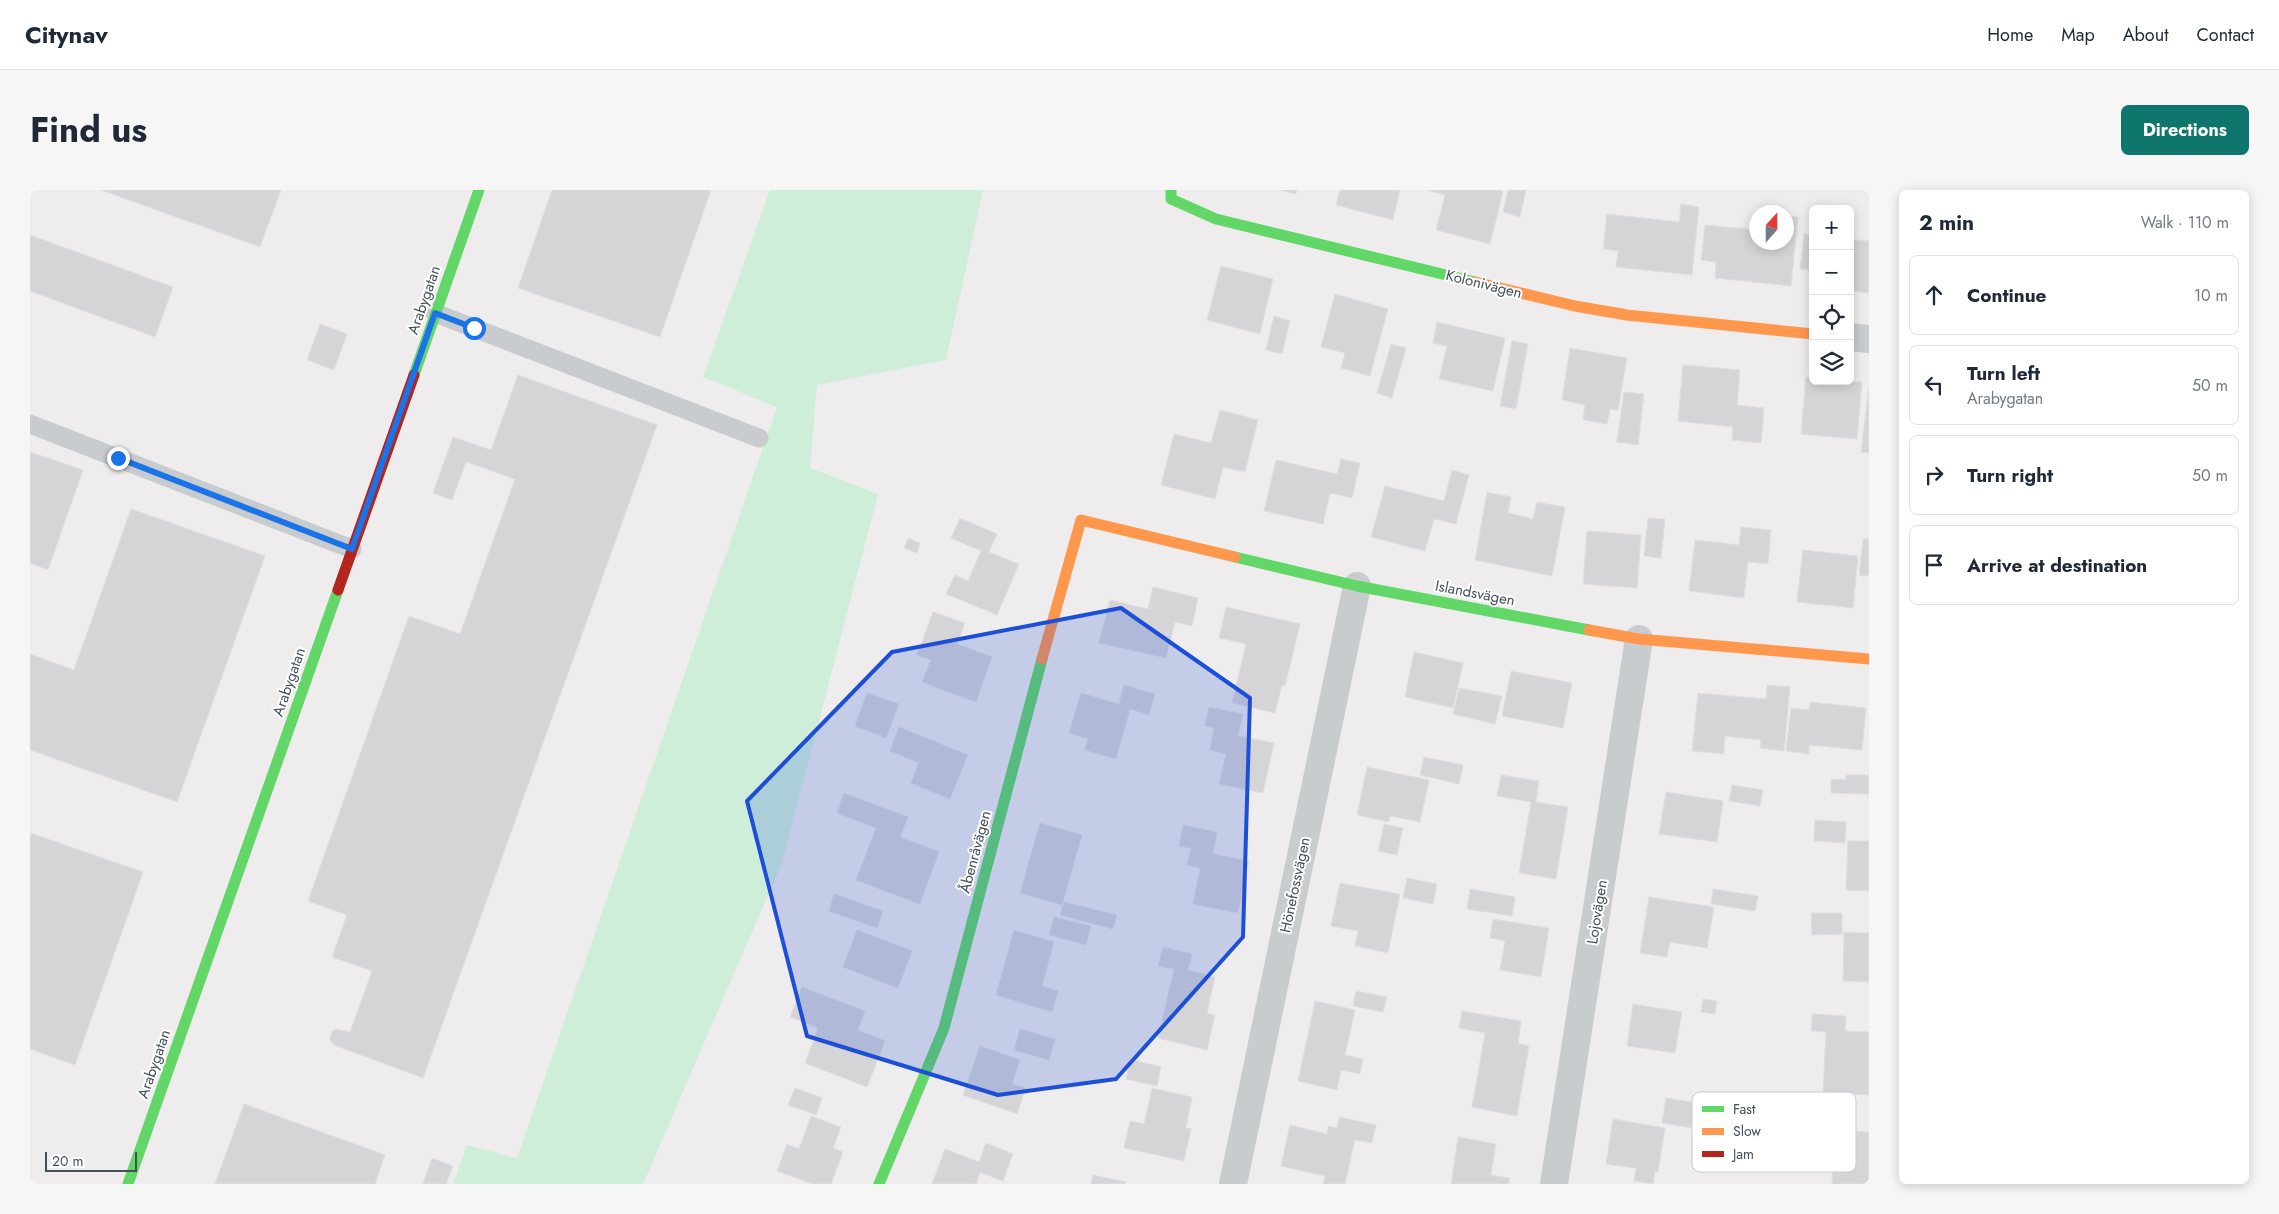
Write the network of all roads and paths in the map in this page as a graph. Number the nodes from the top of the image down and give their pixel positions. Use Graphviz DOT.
graph roads {
  1 [pos="479,190"];
  2 [pos="1171,190"];
  3 [pos="435,313"];
  4 [pos="1809,334"];
  5 [pos="1854,337"];
  6 [pos="1869,339"];
  7 [pos="30,424"];
  8 [pos="759,438"];
  9 [pos="1081,520"];
  10 [pos="352,549"];
  11 [pos="1357,586"];
  12 [pos="1640,639"];
  13 [pos="1869,659"];
  14 [pos="128,1184"];
  15 [pos="879,1184"];
  16 [pos="1233,1184"];
  17 [pos="1554,1184"];
  1 -- 3 [label="street, Arabygatan"];
  2 -- 4 [label="street, Kolonivägen"];
  3 -- 8 [label="lane"];
  3 -- 10 [label="street, Arabygatan"];
  5 -- 6 [label="street"];
  7 -- 10 [label="lane"];
  9 -- 11 [label="street, Islandsvägen"];
  9 -- 15 [label="street, Åbenråvägen"];
  10 -- 14 [label="street, Arabygatan"];
  11 -- 12 [label="street, Islandsvägen"];
  11 -- 16 [label="street, Hönefossvägen"];
  12 -- 13 [label="street, Islandsvägen"];
  12 -- 17 [label="street, Lojovägen"];
}
